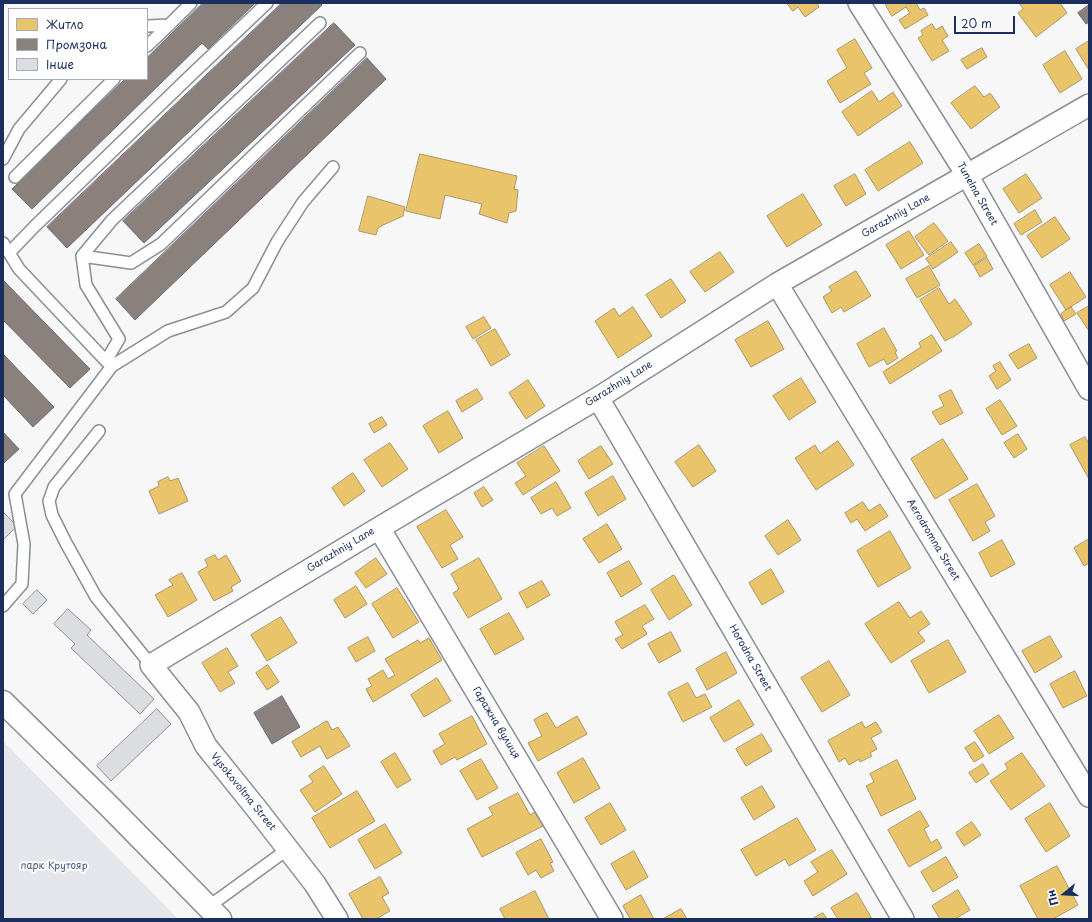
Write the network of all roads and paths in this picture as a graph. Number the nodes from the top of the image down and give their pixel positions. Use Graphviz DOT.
graph roads {
  1 [pos="191,3"];
  2 [pos="266,3"];
  3 [pos="859,3"];
  4 [pos="320,24"];
  5 [pos="168,25"];
  6 [pos="148,26"];
  7 [pos="148,45"];
  8 [pos="360,53"];
  9 [pos="60,80"];
  10 [pos="113,80"];
  11 [pos="1089,105"];
  12 [pos="3,159"];
  13 [pos="332,167"];
  14 [pos="967,175"];
  15 [pos="15,176"];
  16 [pos="3,243"];
  17 [pos="9,253"];
  18 [pos="82,256"];
  19 [pos="777,284"];
  20 [pos="109,364"];
  21 [pos="1089,389"];
  22 [pos="598,398"];
  23 [pos="99,431"];
  24 [pos="379,528"];
  25 [pos="3,606"];
  26 [pos="151,665"];
  27 [pos="3,702"];
  28 [pos="1089,796"];
  29 [pos="288,849"];
  30 [pos="214,913"];
  31 [pos="337,919"];
  32 [pos="612,919"];
  33 [pos="903,919"];
  1 -- 5 [label="lane"];
  2 -- 17 [label="lane"];
  3 -- 14 [label="street, Tunelna Street"];
  4 -- 18 [label="lane"];
  5 -- 6 [label="lane"];
  5 -- 7 [label="lane"];
  8 -- 18 [label="lane"];
  9 -- 12 [label="lane"];
  10 -- 15 [label="lane"];
  11 -- 14 [label="street, Garazhniy Lane"];
  13 -- 20 [label="lane"];
  14 -- 19 [label="street, Garazhniy Lane"];
  14 -- 21 [label="street, Tunelna Street"];
  16 -- 17 [label="lane"];
  17 -- 20 [label="lane"];
  18 -- 20 [label="lane"];
  19 -- 22 [label="street, Garazhniy Lane"];
  19 -- 28 [label="street, Aerodromna Street"];
  20 -- 25 [label="lane"];
  22 -- 24 [label="street, Garazhniy Lane"];
  22 -- 33 [label="street, Horodna Street"];
  23 -- 26 [label="lane"];
  24 -- 26 [label="street, Garazhniy Lane"];
  24 -- 32 [label="street, Гаражна вулиця"];
  26 -- 29 [label="street, Vysokovoltna Street"];
  27 -- 30 [label="main road"];
  29 -- 30 [label="lane"];
  29 -- 31 [label="street, Vysokovoltna Street"];
}
